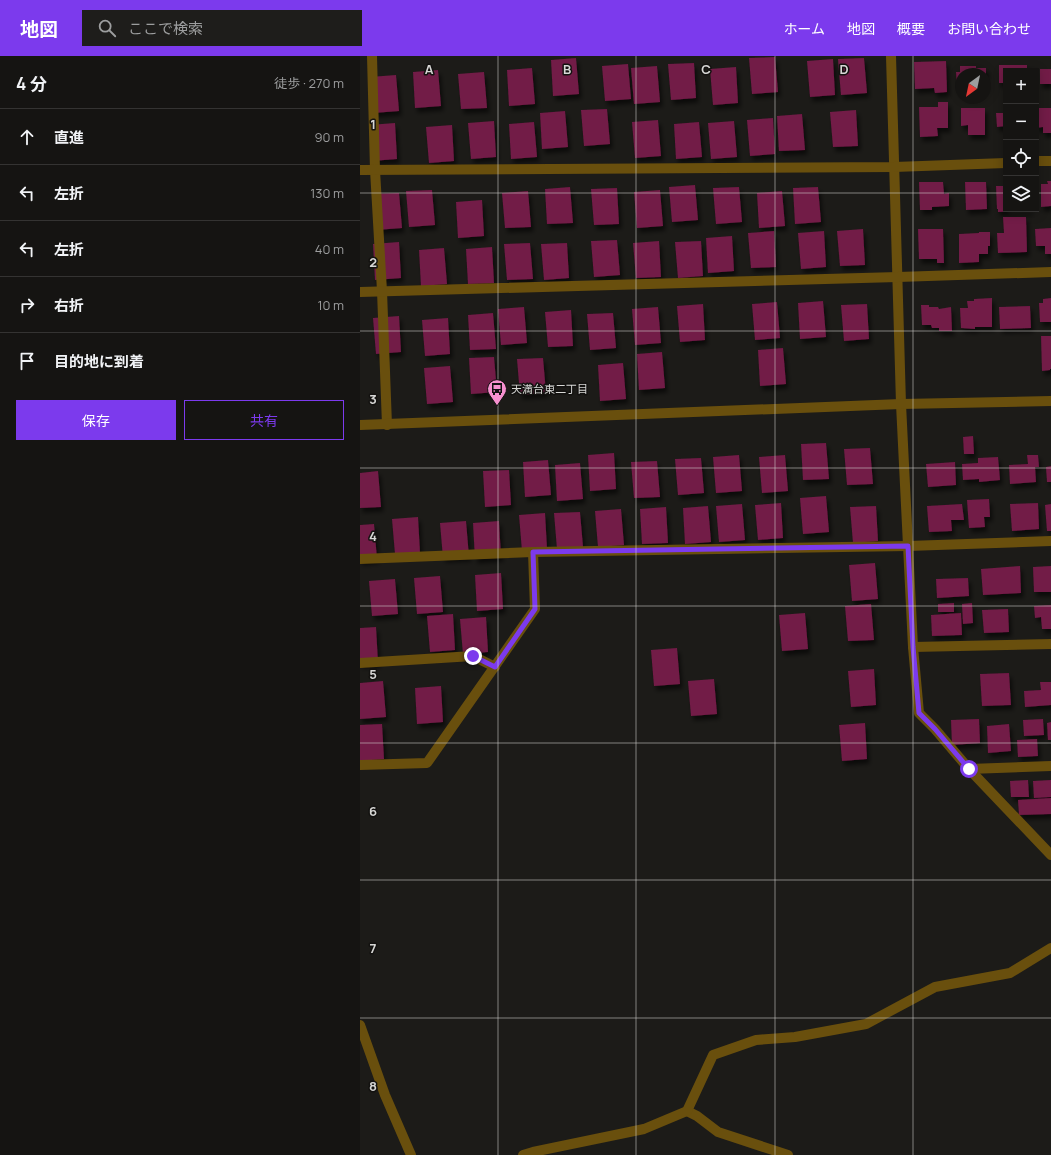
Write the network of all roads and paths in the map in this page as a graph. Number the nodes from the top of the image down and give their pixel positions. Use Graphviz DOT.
graph roads {
  1 [pos="372,56"];
  2 [pos="891,56"];
  3 [pos="1039,161"];
  4 [pos="1051,161"];
  5 [pos="1003,163"];
  6 [pos="894,167"];
  7 [pos="360,170"];
  8 [pos="374,170"];
  9 [pos="1051,272"];
  10 [pos="898,277"];
  11 [pos="382,291"];
  12 [pos="360,292"];
  13 [pos="1051,401"];
  14 [pos="901,404"];
  15 [pos="360,425"];
  16 [pos="387,425"];
  17 [pos="1051,541"];
  18 [pos="908,546"];
  19 [pos="533,552"];
  20 [pos="360,559"];
  21 [pos="1051,644"];
  22 [pos="913,647"];
  23 [pos="360,663"];
  24 [pos="495,667"];
  25 [pos="360,764"];
  26 [pos="1051,766"];
  27 [pos="969,769"];
  28 [pos="1051,855"];
  29 [pos="1051,948"];
  30 [pos="360,1025"];
  31 [pos="687,1111"];
  32 [pos="412,1155"];
  33 [pos="524,1155"];
  34 [pos="788,1155"];
  1 -- 8 [label="street"];
  2 -- 6 [label="street"];
  3 -- 4 [label="street"];
  5 -- 6 [label="street"];
  6 -- 8 [label="street"];
  6 -- 10 [label="street"];
  7 -- 8 [label="street"];
  8 -- 11 [label="street"];
  9 -- 10 [label="street"];
  10 -- 11 [label="street"];
  10 -- 14 [label="street"];
  11 -- 12 [label="street"];
  11 -- 16 [label="street"];
  13 -- 14 [label="street"];
  14 -- 16 [label="street"];
  14 -- 18 [label="street"];
  15 -- 16 [label="street"];
  17 -- 18 [label="street"];
  18 -- 19 [label="street"];
  18 -- 22 [label="street"];
  19 -- 20 [label="street"];
  19 -- 24 [label="street"];
  21 -- 22 [label="street"];
  22 -- 27 [label="street"];
  23 -- 24 [label="street"];
  24 -- 25 [label="street"];
  26 -- 27 [label="street"];
  27 -- 28 [label="street"];
  29 -- 31 [label="street"];
  30 -- 32 [label="street"];
  31 -- 33 [label="street"];
  31 -- 34 [label="street"];
}
